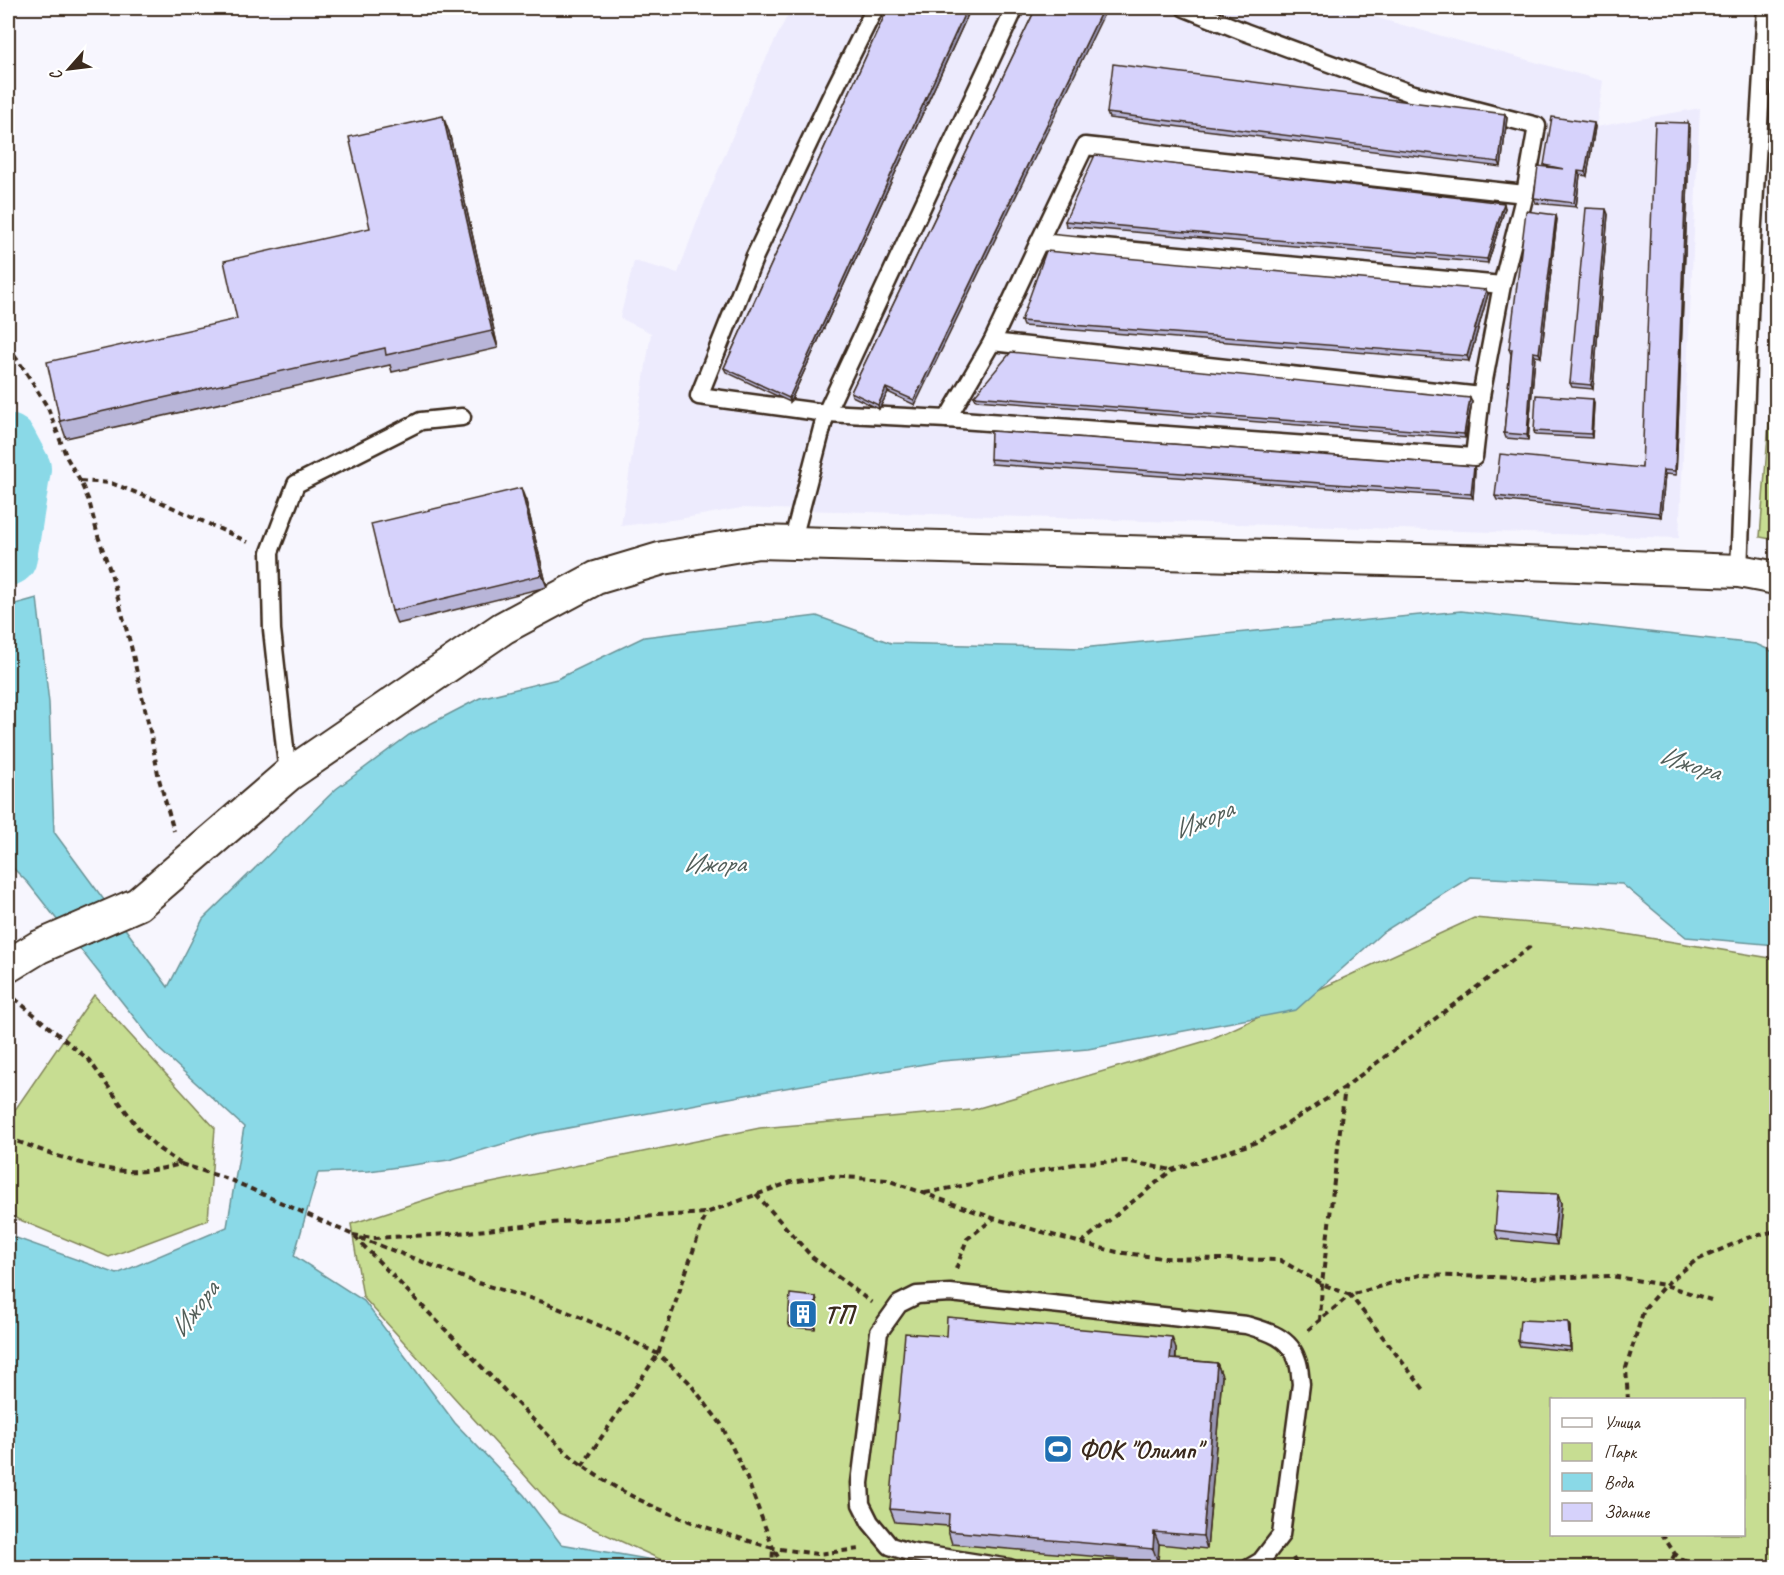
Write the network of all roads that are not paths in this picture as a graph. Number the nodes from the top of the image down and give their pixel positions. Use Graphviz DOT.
graph roads {
  1 [pos="875,8"];
  2 [pos="1015,8"];
  3 [pos="1185,8"];
  4 [pos="1766,8"];
  5 [pos="1525,194"];
  6 [pos="1039,242"];
  7 [pos="1502,285"];
  8 [pos="992,342"];
  9 [pos="1481,396"];
  10 [pos="826,413"];
  11 [pos="462,417"];
  12 [pos="947,419"];
  13 [pos="792,543"];
  14 [pos="1739,572"];
  15 [pos="1776,578"];
  16 [pos="288,775"];
  17 [pos="8,966"];
  18 [pos="1010,1568"];
  19 [pos="1248,1568"];
  1 -- 10 [label="lane"];
  2 -- 10 [label="lane"];
  3 -- 5 [label="lane"];
  4 -- 14 [label="lane"];
  5 -- 6 [label="lane"];
  5 -- 7 [label="lane"];
  6 -- 7 [label="lane"];
  6 -- 8 [label="lane"];
  7 -- 9 [label="lane"];
  8 -- 9 [label="lane"];
  8 -- 12 [label="lane"];
  9 -- 12 [label="lane"];
  10 -- 12 [label="lane"];
  10 -- 13 [label="lane"];
  11 -- 16 [label="lane"];
  13 -- 14 [label="street"];
  13 -- 16 [label="street"];
  14 -- 15 [label="street"];
  16 -- 17 [label="street"];
  18 -- 19 [label="lane"];
}
